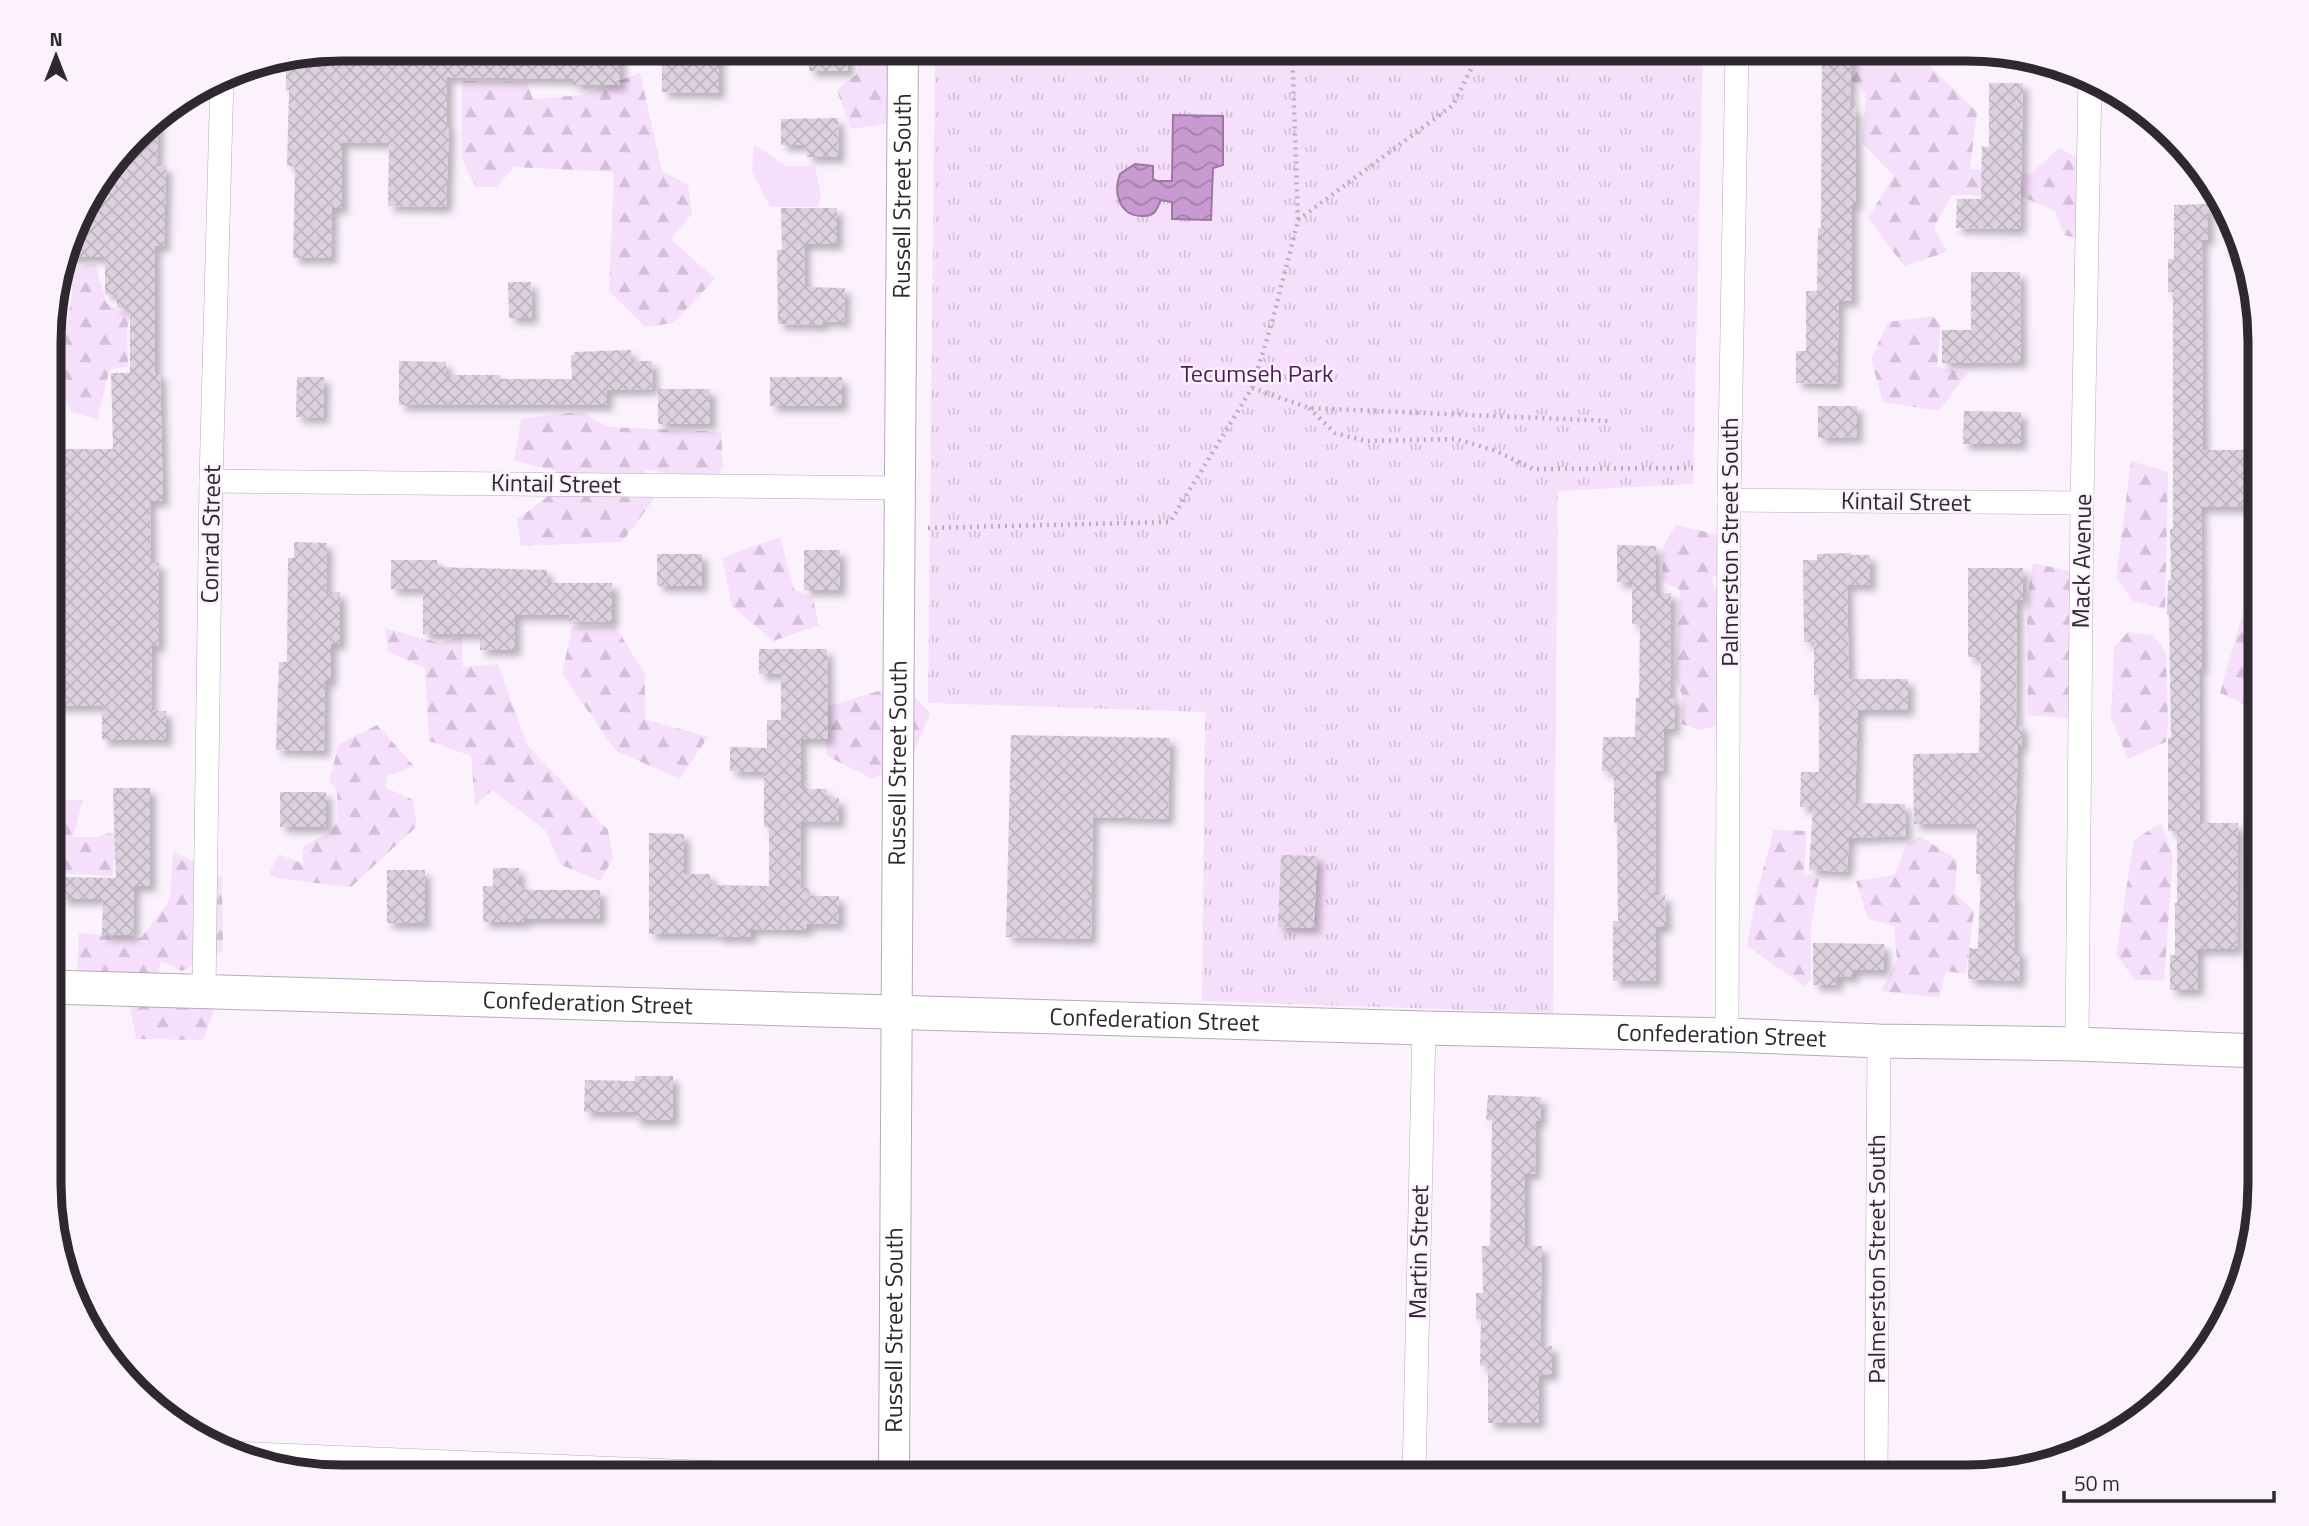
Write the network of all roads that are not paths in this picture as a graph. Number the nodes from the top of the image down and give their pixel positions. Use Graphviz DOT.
graph roads {
  1 [pos="902,61"];
  2 [pos="1737,61"];
  3 [pos="222,88"];
  4 [pos="2090,90"];
  5 [pos="211,481"];
  6 [pos="901,488"];
  7 [pos="1730,500"];
  8 [pos="2082,503"];
  9 [pos="61,986"];
  10 [pos="204,991"];
  11 [pos="894,1011"];
  12 [pos="1424,1028"];
  13 [pos="1727,1035"];
  14 [pos="1879,1041"];
  15 [pos="2077,1044"];
  16 [pos="2248,1051"];
  17 [pos="267,1454"];
  18 [pos="525,1465"];
  19 [pos="894,1465"];
  20 [pos="1414,1465"];
  21 [pos="1876,1465"];
  1 -- 6 [label="street, Russell Street South"];
  2 -- 7 [label="street, Palmerston Street South"];
  3 -- 5 [label="street, Conrad Street"];
  4 -- 8 [label="street, Mack Avenue"];
  5 -- 6 [label="street, Kintail Street"];
  5 -- 10 [label="street, Conrad Street"];
  6 -- 11 [label="street, Russell Street South"];
  7 -- 8 [label="street, Kintail Street"];
  7 -- 13 [label="street, Palmerston Street South"];
  8 -- 15 [label="street, Mack Avenue"];
  9 -- 10 [label="main road, Confederation Street"];
  10 -- 11 [label="main road, Confederation Street"];
  11 -- 12 [label="main road, Confederation Street"];
  11 -- 19 [label="street, Russell Street South"];
  12 -- 13 [label="main road, Confederation Street"];
  12 -- 20 [label="street, Martin Street"];
  13 -- 14 [label="main road, Confederation Street"];
  14 -- 15 [label="main road, Confederation Street"];
  14 -- 21 [label="street, Palmerston Street South"];
  15 -- 16 [label="main road, Confederation Street"];
  17 -- 18 [label="street"];
}
